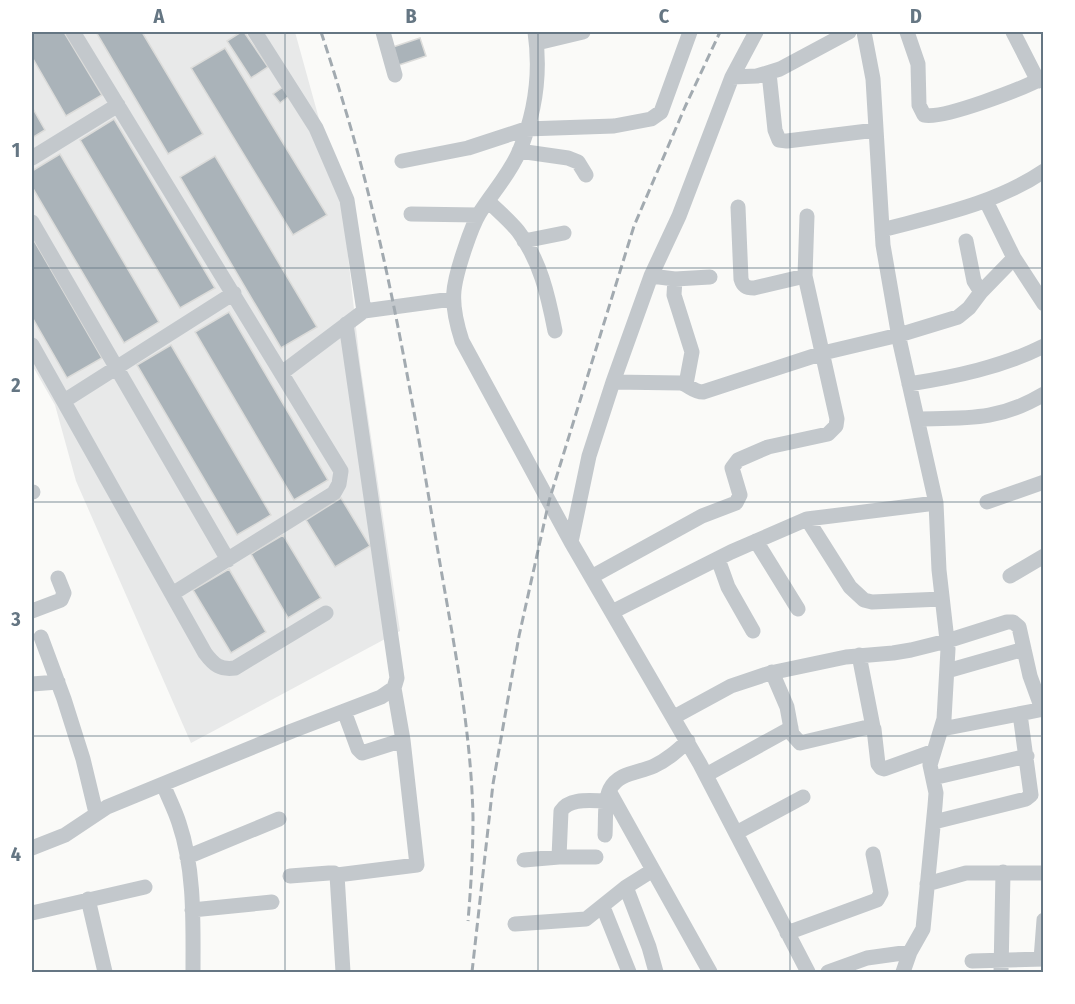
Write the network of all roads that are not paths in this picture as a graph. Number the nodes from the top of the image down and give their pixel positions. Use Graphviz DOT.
graph roads {
  1 [pos="73,32"];
  2 [pos="255,32"];
  3 [pos="383,32"];
  4 [pos="583,32"];
  5 [pos="690,32"];
  6 [pos="756,32"];
  7 [pos="849,32"];
  8 [pos="864,32"];
  9 [pos="907,32"];
  10 [pos="1013,32"];
  11 [pos="536,37"];
  12 [pos="769,73"];
  13 [pos="395,75"];
  14 [pos="732,77"];
  15 [pos="1041,79"];
  16 [pos="118,105"];
  17 [pos="526,129"];
  18 [pos="876,130"];
  19 [pos="519,151"];
  20 [pos="32,158"];
  21 [pos="402,161"];
  22 [pos="1044,171"];
  23 [pos="586,176"];
  24 [pos="488,201"];
  25 [pos="986,201"];
  26 [pos="738,207"];
  27 [pos="411,214"];
  28 [pos="478,215"];
  29 [pos="807,216"];
  30 [pos="32,222"];
  31 [pos="882,230"];
  32 [pos="564,232"];
  33 [pos="524,241"];
  34 [pos="966,241"];
  35 [pos="1014,258"];
  36 [pos="651,276"];
  37 [pos="805,276"];
  38 [pos="710,277"];
  39 [pos="675,279"];
  40 [pos="981,292"];
  41 [pos="234,293"];
  42 [pos="452,299"];
  43 [pos="1044,304"];
  44 [pos="364,311"];
  45 [pos="346,324"];
  46 [pos="555,331"];
  47 [pos="899,335"];
  48 [pos="32,345"];
  49 [pos="1044,346"];
  50 [pos="823,353"];
  51 [pos="115,367"];
  52 [pos="283,372"];
  53 [pos="614,382"];
  54 [pos="686,384"];
  55 [pos="909,384"];
  56 [pos="1044,394"];
  57 [pos="64,401"];
  58 [pos="917,419"];
  59 [pos="1044,482"];
  60 [pos="987,502"];
  61 [pos="936,503"];
  62 [pos="807,519"];
  63 [pos="756,541"];
  64 [pos="571,542"];
  65 [pos="1044,556"];
  66 [pos="718,559"];
  67 [pos="228,560"];
  68 [pos="593,576"];
  69 [pos="1010,576"];
  70 [pos="58,578"];
  71 [pos="172,594"];
  72 [pos="942,599"];
  73 [pos="798,609"];
  74 [pos="32,611"];
  75 [pos="612,612"];
  76 [pos="326,613"];
  77 [pos="753,631"];
  78 [pos="41,637"];
  79 [pos="947,641"];
  80 [pos="1024,649"];
  81 [pos="859,655"];
  82 [pos="947,671"];
  83 [pos="772,672"];
  84 [pos="58,682"];
  85 [pos="32,684"];
  86 [pos="394,688"];
  87 [pos="1043,709"];
  88 [pos="344,711"];
  89 [pos="1020,714"];
  90 [pos="674,717"];
  91 [pos="873,727"];
  92 [pos="791,728"];
  93 [pos="942,729"];
  94 [pos="403,740"];
  95 [pos="688,741"];
  96 [pos="934,751"];
  97 [pos="1027,756"];
  98 [pos="706,775"];
  99 [pos="933,778"];
  100 [pos="163,784"];
  101 [pos="608,796"];
  102 [pos="803,797"];
  103 [pos="96,813"];
  104 [pos="279,819"];
  105 [pos="934,822"];
  106 [pos="736,833"];
  107 [pos="604,835"];
  108 [pos="32,848"];
  109 [pos="873,854"];
  110 [pos="187,857"];
  111 [pos="559,857"];
  112 [pos="596,857"];
  113 [pos="524,860"];
  114 [pos="653,870"];
  115 [pos="1003,872"];
  116 [pos="1044,873"];
  117 [pos="337,875"];
  118 [pos="290,876"];
  119 [pos="927,884"];
  120 [pos="145,887"];
  121 [pos="626,887"];
  122 [pos="88,899"];
  123 [pos="272,902"];
  124 [pos="603,907"];
  125 [pos="192,910"];
  126 [pos="32,913"];
  127 [pos="1044,920"];
  128 [pos="515,924"];
  129 [pos="787,933"];
  130 [pos="910,952"];
  131 [pos="1042,959"];
  132 [pos="972,962"];
  133 [pos="1002,967"];
  134 [pos="105,972"];
  135 [pos="193,972"];
  136 [pos="344,972"];
  137 [pos="629,972"];
  138 [pos="656,972"];
  139 [pos="710,972"];
  140 [pos="808,972"];
  141 [pos="828,972"];
  142 [pos="903,972"];
  1 -- 16 [label="street"];
  2 -- 44 [label="street"];
  3 -- 13 [label="street"];
  4 -- 11 [label="street"];
  5 -- 17 [label="street"];
  6 -- 14 [label="street"];
  7 -- 12 [label="street"];
  8 -- 18 [label="street"];
  9 -- 15 [label="street"];
  10 -- 15 [label="street"];
  11 -- 17 [label="street"];
  12 -- 14 [label="street"];
  12 -- 18 [label="street"];
  14 -- 36 [label="street"];
  16 -- 20 [label="street"];
  16 -- 41 [label="street"];
  17 -- 19 [label="street"];
  17 -- 21 [label="street"];
  18 -- 31 [label="street"];
  19 -- 23 [label="street"];
  19 -- 24 [label="street"];
  22 -- 25 [label="street"];
  24 -- 28 [label="street"];
  24 -- 33 [label="street"];
  25 -- 31 [label="street"];
  25 -- 35 [label="street"];
  26 -- 37 [label="street"];
  27 -- 28 [label="street"];
  28 -- 42 [label="street"];
  29 -- 37 [label="street"];
  30 -- 51 [label="street"];
  31 -- 47 [label="street"];
  32 -- 33 [label="street"];
  33 -- 46 [label="street"];
  34 -- 40 [label="street"];
  35 -- 40 [label="street"];
  35 -- 43 [label="street"];
  36 -- 39 [label="street"];
  36 -- 53 [label="street"];
  37 -- 50 [label="street"];
  38 -- 39 [label="street"];
  39 -- 54 [label="street"];
  40 -- 47 [label="street"];
  41 -- 51 [label="street"];
  41 -- 52 [label="street"];
  42 -- 44 [label="street"];
  42 -- 64 [label="street"];
  44 -- 45 [label="street"];
  45 -- 52 [label="street"];
  45 -- 86 [label="street"];
  47 -- 50 [label="street"];
  47 -- 55 [label="street"];
  48 -- 57 [label="street"];
  49 -- 55 [label="street"];
  50 -- 54 [label="street"];
  50 -- 68 [label="street"];
  51 -- 57 [label="street"];
  51 -- 67 [label="street"];
  52 -- 67 [label="street"];
  53 -- 54 [label="street"];
  53 -- 64 [label="street"];
  55 -- 58 [label="street"];
  56 -- 58 [label="street"];
  57 -- 71 [label="street"];
  58 -- 61 [label="street"];
  59 -- 60 [label="street"];
  61 -- 62 [label="street"];
  61 -- 72 [label="street"];
  62 -- 63 [label="street"];
  62 -- 72 [label="street"];
  63 -- 66 [label="street"];
  63 -- 73 [label="street"];
  64 -- 68 [label="street"];
  65 -- 69 [label="street"];
  66 -- 75 [label="street"];
  66 -- 77 [label="street"];
  67 -- 71 [label="street"];
  68 -- 75 [label="street"];
  70 -- 74 [label="street"];
  71 -- 76 [label="street"];
  72 -- 79 [label="street"];
  75 -- 90 [label="street"];
  78 -- 84 [label="street"];
  79 -- 80 [label="street"];
  79 -- 81 [label="street"];
  79 -- 82 [label="street"];
  80 -- 82 [label="street"];
  80 -- 87 [label="street"];
  81 -- 83 [label="street"];
  81 -- 91 [label="street"];
  82 -- 93 [label="street"];
  83 -- 90 [label="street"];
  83 -- 92 [label="street"];
  84 -- 85 [label="street"];
  84 -- 103 [label="street"];
  86 -- 88 [label="street"];
  86 -- 94 [label="street"];
  87 -- 89 [label="street"];
  88 -- 94 [label="street"];
  88 -- 100 [label="street"];
  89 -- 93 [label="street"];
  89 -- 97 [label="street"];
  90 -- 95 [label="street"];
  91 -- 92 [label="street"];
  91 -- 96 [label="street"];
  92 -- 98 [label="street"];
  93 -- 96 [label="street"];
  94 -- 117 [label="street"];
  95 -- 98 [label="street"];
  95 -- 101 [label="street"];
  96 -- 99 [label="street"];
  97 -- 99 [label="street"];
  97 -- 105 [label="street"];
  98 -- 106 [label="street"];
  99 -- 105 [label="street"];
  100 -- 103 [label="street"];
  100 -- 110 [label="street"];
  101 -- 107 [label="street"];
  101 -- 111 [label="street"];
  101 -- 114 [label="street"];
  102 -- 106 [label="street"];
  103 -- 108 [label="street"];
  104 -- 110 [label="street"];
  105 -- 119 [label="street"];
  106 -- 129 [label="street"];
  109 -- 129 [label="street"];
  110 -- 125 [label="street"];
  111 -- 112 [label="street"];
  111 -- 113 [label="street"];
  114 -- 121 [label="street"];
  114 -- 139 [label="street"];
  115 -- 116 [label="street"];
  115 -- 119 [label="street"];
  115 -- 133 [label="street"];
  117 -- 118 [label="street"];
  117 -- 136 [label="street"];
  119 -- 130 [label="street"];
  120 -- 122 [label="street"];
  121 -- 124 [label="street"];
  121 -- 138 [label="street"];
  122 -- 126 [label="street"];
  122 -- 134 [label="street"];
  123 -- 125 [label="street"];
  124 -- 128 [label="street"];
  124 -- 137 [label="street"];
  125 -- 135 [label="street"];
  127 -- 131 [label="street"];
  129 -- 140 [label="street"];
  130 -- 141 [label="street"];
  130 -- 142 [label="street"];
  131 -- 133 [label="street"];
  132 -- 133 [label="street"];
}
